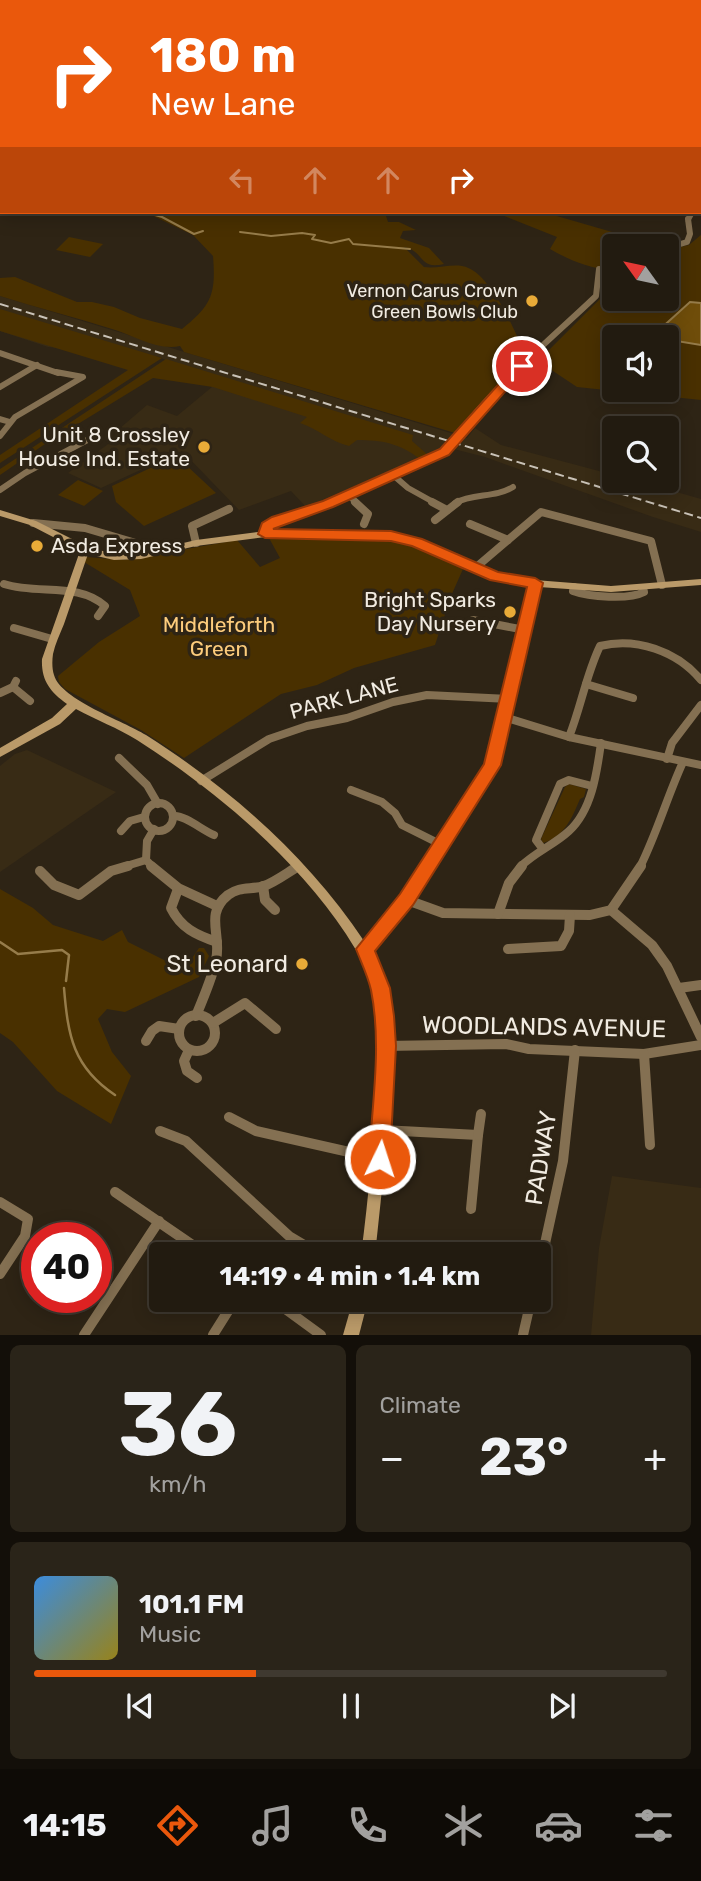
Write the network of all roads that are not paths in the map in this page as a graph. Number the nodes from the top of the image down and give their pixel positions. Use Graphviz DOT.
graph roads {
  1 [pos="691,214"];
  2 [pos="679,246"];
  3 [pos="599,269"];
  4 [pos="0,353"];
  5 [pos="37,365"];
  6 [pos="56,372"];
  7 [pos="69,386"];
  8 [pos="0,387"];
  9 [pos="0,418"];
  10 [pos="10,422"];
  11 [pos="0,436"];
  12 [pos="93,437"];
  13 [pos="393,475"];
  14 [pos="513,487"];
  15 [pos="0,490"];
  16 [pos="348,495"];
  17 [pos="229,509"];
  18 [pos="447,510"];
  19 [pos="2,517"];
  20 [pos="435,520"];
  21 [pos="33,523"];
  22 [pos="364,524"];
  23 [pos="470,524"];
  24 [pos="265,534"];
  25 [pos="508,540"];
  26 [pos="196,543"];
  27 [pos="85,550"];
  28 [pos="163,551"];
  29 [pos="474,569"];
  30 [pos="701,582"];
  31 [pos="535,583"];
  32 [pos="4,584"];
  33 [pos="662,585"];
  34 [pos="69,590"];
  35 [pos="98,616"];
  36 [pos="473,620"];
  37 [pos="14,628"];
  38 [pos="524,630"];
  39 [pos="52,639"];
  40 [pos="700,674"];
  41 [pos="586,684"];
  42 [pos="0,693"];
  43 [pos="634,698"];
  44 [pos="509,699"];
  45 [pos="30,701"];
  46 [pos="75,703"];
  47 [pos="701,705"];
  48 [pos="505,717"];
  49 [pos="569,737"];
  50 [pos="601,743"];
  51 [pos="0,753"];
  52 [pos="119,758"];
  53 [pos="667,759"];
  54 [pos="683,762"];
  55 [pos="701,765"];
  56 [pos="201,781"];
  57 [pos="592,786"];
  58 [pos="351,790"];
  59 [pos="159,804"];
  60 [pos="175,816"];
  61 [pos="144,817"];
  62 [pos="154,829"];
  63 [pos="121,831"];
  64 [pos="214,835"];
  65 [pos="442,845"];
  66 [pos="542,848"];
  67 [pos="146,860"];
  68 [pos="298,867"];
  69 [pos="40,871"];
  70 [pos="263,886"];
  71 [pos="178,889"];
  72 [pos="407,900"];
  73 [pos="217,906"];
  74 [pos="275,910"];
  75 [pos="611,910"];
  76 [pos="498,914"];
  77 [pos="570,915"];
  78 [pos="217,942"];
  79 [pos="365,949"];
  80 [pos="508,949"];
  81 [pos="701,985"];
  82 [pos="679,988"];
  83 [pos="196,1016"];
  84 [pos="214,1023"];
  85 [pos="179,1029"];
  86 [pos="276,1029"];
  87 [pos="701,1037"];
  88 [pos="146,1041"];
  89 [pos="701,1045"];
  90 [pos="386,1046"];
  91 [pos="189,1049"];
  92 [pos="575,1050"];
  93 [pos="644,1054"];
  94 [pos="197,1078"];
  95 [pos="481,1114"];
  96 [pos="229,1117"];
  97 [pos="382,1130"];
  98 [pos="159,1131"];
  99 [pos="478,1135"];
  100 [pos="650,1145"];
  101 [pos="380,1159"];
  102 [pos="115,1192"];
  103 [pos="0,1202"];
  104 [pos="471,1209"];
  105 [pos="159,1221"];
  106 [pos="189,1242"];
  107 [pos="299,1242"];
  108 [pos="370,1242"];
  109 [pos="546,1242"];
  110 [pos="0,1274"];
  111 [pos="227,1312"];
  112 [pos="289,1312"];
  113 [pos="358,1312"];
  114 [pos="528,1312"];
  115 [pos="84,1335"];
  116 [pos="213,1335"];
  117 [pos="321,1335"];
  118 [pos="351,1335"];
  119 [pos="523,1335"];
  1 -- 2 [label="street"];
  3 -- 13 [label="street"];
  4 -- 5 [label="street"];
  5 -- 6 [label="street"];
  5 -- 8 [label="street"];
  6 -- 7 [label="street"];
  6 -- 7 [label="street"];
  7 -- 10 [label="street"];
  9 -- 10 [label="street"];
  10 -- 11 [label="street"];
  12 -- 15 [label="street"];
  13 -- 16 [label="street"];
  13 -- 18 [label="street"];
  14 -- 18 [label="street"];
  16 -- 22 [label="street"];
  16 -- 24 [label="street"];
  17 -- 26 [label="street"];
  18 -- 20 [label="street"];
  19 -- 21 [label="street"];
  21 -- 27 [label="street"];
  21 -- 28 [label="street"];
  23 -- 25 [label="street"];
  24 -- 26 [label="street"];
  24 -- 29 [label="street"];
  25 -- 29 [label="street"];
  25 -- 33 [label="street"];
  26 -- 28 [label="street"];
  27 -- 28 [label="street"];
  27 -- 34 [label="street"];
  29 -- 31 [label="street"];
  30 -- 33 [label="street"];
  31 -- 33 [label="street"];
  31 -- 38 [label="street"];
  32 -- 34 [label="street"];
  34 -- 35 [label="street"];
  34 -- 39 [label="street"];
  36 -- 38 [label="street"];
  37 -- 39 [label="street"];
  38 -- 44 [label="street"];
  39 -- 46 [label="street"];
  40 -- 41 [label="street"];
  41 -- 43 [label="street"];
  41 -- 49 [label="street"];
  42 -- 45 [label="street"];
  44 -- 48 [label="street"];
  44 -- 56 [label="street, PARK LANE"];
  46 -- 51 [label="street"];
  46 -- 56 [label="street"];
  47 -- 53 [label="street"];
  48 -- 49 [label="street"];
  48 -- 65 [label="street"];
  49 -- 50 [label="street"];
  50 -- 53 [label="street"];
  50 -- 57 [label="street"];
  52 -- 59 [label="street"];
  53 -- 54 [label="street"];
  54 -- 55 [label="street"];
  54 -- 75 [label="street"];
  56 -- 68 [label="street"];
  57 -- 66 [label="street"];
  57 -- 66 [label="street"];
  58 -- 65 [label="street"];
  59 -- 60 [label="street"];
  59 -- 61 [label="street"];
  60 -- 62 [label="street"];
  60 -- 64 [label="street"];
  61 -- 62 [label="street"];
  61 -- 63 [label="street"];
  62 -- 67 [label="street"];
  65 -- 72 [label="street"];
  66 -- 76 [label="street"];
  67 -- 69 [label="street"];
  67 -- 71 [label="street"];
  68 -- 70 [label="street"];
  68 -- 79 [label="street"];
  70 -- 73 [label="street"];
  70 -- 74 [label="street"];
  71 -- 73 [label="street"];
  71 -- 78 [label="street"];
  72 -- 76 [label="street"];
  72 -- 79 [label="street"];
  73 -- 78 [label="street"];
  75 -- 77 [label="street"];
  75 -- 82 [label="street"];
  76 -- 77 [label="street"];
  77 -- 80 [label="street"];
  78 -- 83 [label="street"];
  79 -- 90 [label="street"];
  81 -- 82 [label="street"];
  82 -- 87 [label="street"];
  83 -- 84 [label="street"];
  83 -- 85 [label="street"];
  84 -- 86 [label="street"];
  84 -- 91 [label="street"];
  85 -- 88 [label="street"];
  85 -- 91 [label="street"];
  89 -- 93 [label="street, WOODLANDS AVENUE"];
  90 -- 92 [label="street, WOODLANDS AVENUE"];
  90 -- 97 [label="street"];
  91 -- 94 [label="street"];
  92 -- 93 [label="street, WOODLANDS AVENUE"];
  92 -- 109 [label="street, PADWAY"];
  93 -- 100 [label="street"];
  95 -- 99 [label="street"];
  96 -- 101 [label="street"];
  97 -- 99 [label="street"];
  97 -- 101 [label="street"];
  98 -- 107 [label="street"];
  99 -- 104 [label="street"];
  101 -- 108 [label="street"];
  102 -- 105 [label="street"];
  103 -- 110 [label="street"];
  105 -- 106 [label="street"];
  105 -- 115 [label="street"];
  111 -- 116 [label="street"];
  112 -- 117 [label="street"];
  113 -- 118 [label="street"];
  114 -- 119 [label="street"];
}
